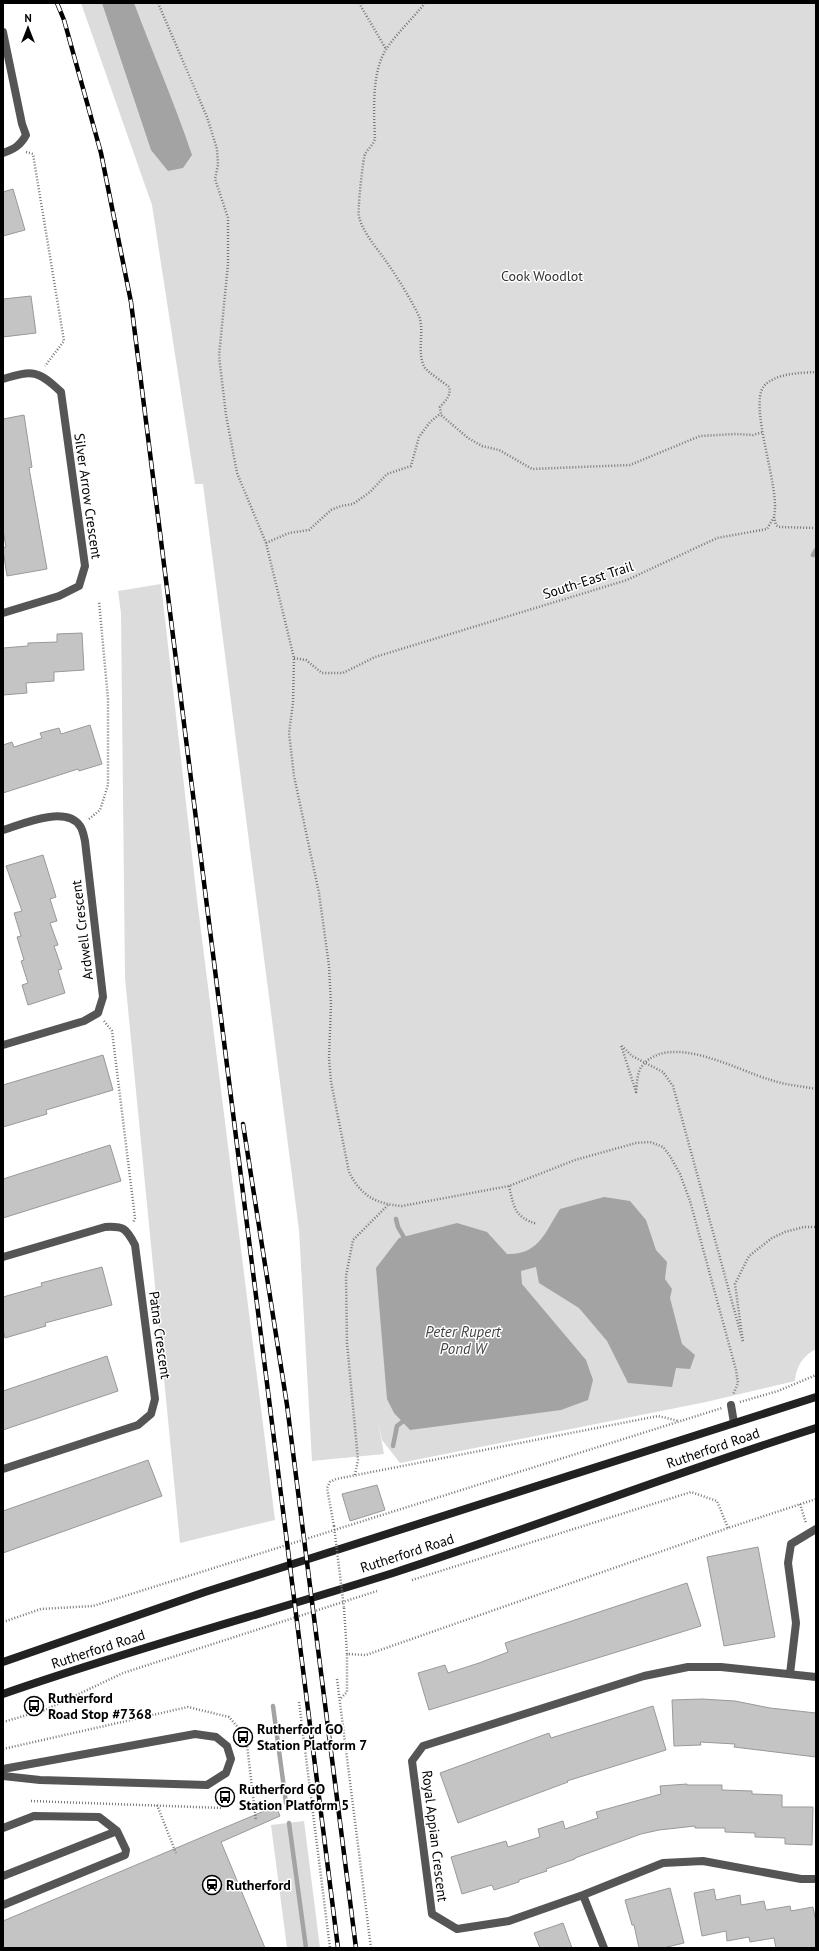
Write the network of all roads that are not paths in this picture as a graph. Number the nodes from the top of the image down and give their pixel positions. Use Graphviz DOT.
graph roads {
  1 [pos="3,32"];
  2 [pos="3,153"];
  3 [pos="3,379"];
  4 [pos="3,612"];
  5 [pos="3,830"];
  6 [pos="3,1045"];
  7 [pos="3,1257"];
  8 [pos="816,1397"];
  9 [pos="730,1405"];
  10 [pos="734,1423"];
  11 [pos="816,1428"];
  12 [pos="3,1469"];
  13 [pos="812,1530"];
  14 [pos="3,1662"];
  15 [pos="790,1674"];
  16 [pos="816,1678"];
  17 [pos="3,1694"];
  18 [pos="3,1769"];
  19 [pos="3,1776"];
  20 [pos="3,1828"];
  21 [pos="117,1831"];
  22 [pos="3,1876"];
  23 [pos="816,1879"];
  24 [pos="583,1895"];
  25 [pos="3,1905"];
  26 [pos="604,1948"];
  1 -- 2 [label="street"];
  3 -- 4 [label="street, Silver Arrow Crescent"];
  5 -- 6 [label="street, Ardwell Crescent"];
  7 -- 12 [label="street, Patna Crescent"];
  8 -- 10 [label="main road, Rutherford Road"];
  9 -- 10 [label="street"];
  10 -- 14 [label="main road, Rutherford Road"];
  11 -- 17 [label="main road, Rutherford Road"];
  13 -- 15 [label="street"];
  15 -- 16 [label="street, Royal Appian Crescent"];
  15 -- 24 [label="street, Royal Appian Crescent"];
  18 -- 19 [label="street"];
  20 -- 21 [label="street"];
  21 -- 22 [label="street"];
  21 -- 25 [label="street"];
  23 -- 24 [label="street, Royal Appian Crescent"];
  24 -- 26 [label="street"];
}
